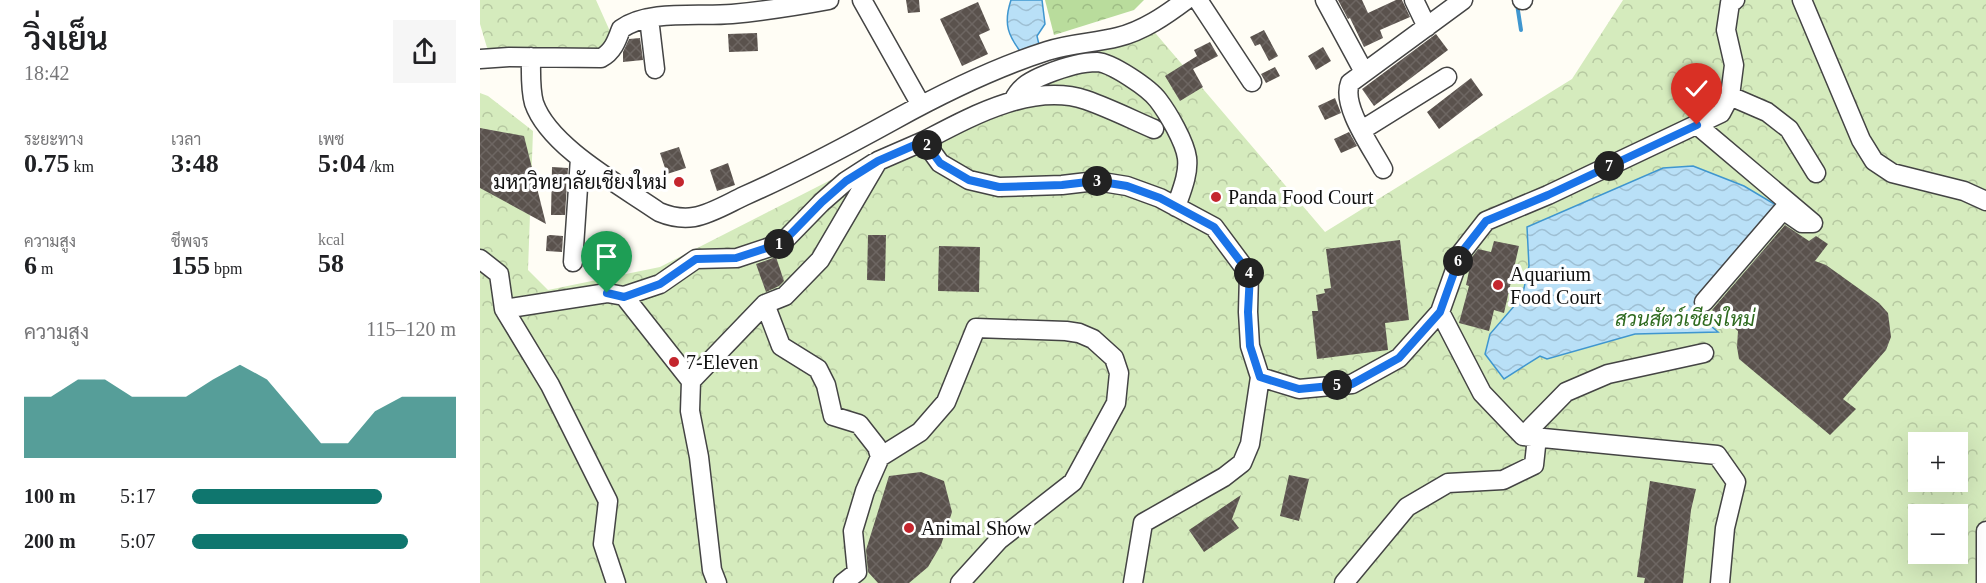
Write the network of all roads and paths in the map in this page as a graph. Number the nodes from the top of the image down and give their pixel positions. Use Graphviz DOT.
graph roads {
  1 [pos="829,0"];
  2 [pos="862,0"];
  3 [pos="1186,0"];
  4 [pos="1198,0"];
  5 [pos="1325,0"];
  6 [pos="1414,0"];
  7 [pos="1464,0"];
  8 [pos="1736,0"];
  9 [pos="1802,0"];
  10 [pos="649,18"];
  11 [pos="1427,27"];
  12 [pos="531,57"];
  13 [pos="480,59"];
  14 [pos="655,69"];
  15 [pos="1364,72"];
  16 [pos="1447,77"];
  17 [pos="1252,82"];
  18 [pos="1730,96"];
  19 [pos="1013,101"];
  20 [pos="921,105"];
  21 [pos="1697,125"];
  22 [pos="1154,129"];
  23 [pos="1362,130"];
  24 [pos="924,141"];
  25 [pos="580,158"];
  26 [pos="878,161"];
  27 [pos="1383,170"];
  28 [pos="1816,173"];
  29 [pos="1986,201"];
  30 [pos="1176,207"];
  31 [pos="480,259"];
  32 [pos="573,262"];
  33 [pos="624,297"];
  34 [pos="1704,302"];
  35 [pos="765,304"];
  36 [pos="504,309"];
  37 [pos="1440,312"];
  38 [pos="1704,353"];
  39 [pos="1260,377"];
  40 [pos="691,381"];
  41 [pos="1530,437"];
  42 [pos="880,457"];
  43 [pos="1986,531"];
  44 [pos="616,583"];
  45 [pos="717,583"];
  46 [pos="843,583"];
  47 [pos="960,583"];
  48 [pos="1133,583"];
  49 [pos="1344,583"];
  50 [pos="1720,583"];
  51 [pos="1986,583"];
  1 -- 10 [label="street"];
  2 -- 20 [label="street"];
  3 -- 20 [label="street"];
  4 -- 17 [label="street"];
  5 -- 15 [label="street"];
  6 -- 11 [label="street"];
  7 -- 11 [label="street"];
  8 -- 18 [label="street"];
  9 -- 29 [label="street"];
  10 -- 12 [label="street"];
  10 -- 14 [label="street"];
  11 -- 15 [label="street"];
  12 -- 13 [label="street"];
  12 -- 25 [label="street"];
  15 -- 23 [label="street"];
  16 -- 23 [label="street"];
  18 -- 21 [label="street"];
  18 -- 28 [label="street"];
  19 -- 22 [label="street"];
  19 -- 24 [label="street"];
  19 -- 30 [label="street"];
  20 -- 25 [label="street"];
  21 -- 34 [label="street"];
  21 -- 37 [label="street"];
  23 -- 27 [label="street"];
  24 -- 26 [label="street"];
  24 -- 30 [label="street"];
  25 -- 32 [label="street"];
  26 -- 33 [label="street"];
  26 -- 35 [label="street"];
  30 -- 39 [label="street"];
  31 -- 36 [label="street"];
  33 -- 36 [label="street"];
  33 -- 40 [label="street"];
  35 -- 40 [label="street"];
  35 -- 42 [label="street"];
  36 -- 44 [label="street"];
  37 -- 39 [label="street"];
  37 -- 41 [label="street"];
  38 -- 41 [label="street"];
  39 -- 48 [label="street"];
  40 -- 45 [label="street"];
  41 -- 49 [label="street"];
  41 -- 50 [label="street"];
  42 -- 46 [label="street"];
  42 -- 47 [label="street"];
  43 -- 51 [label="street"];
}
